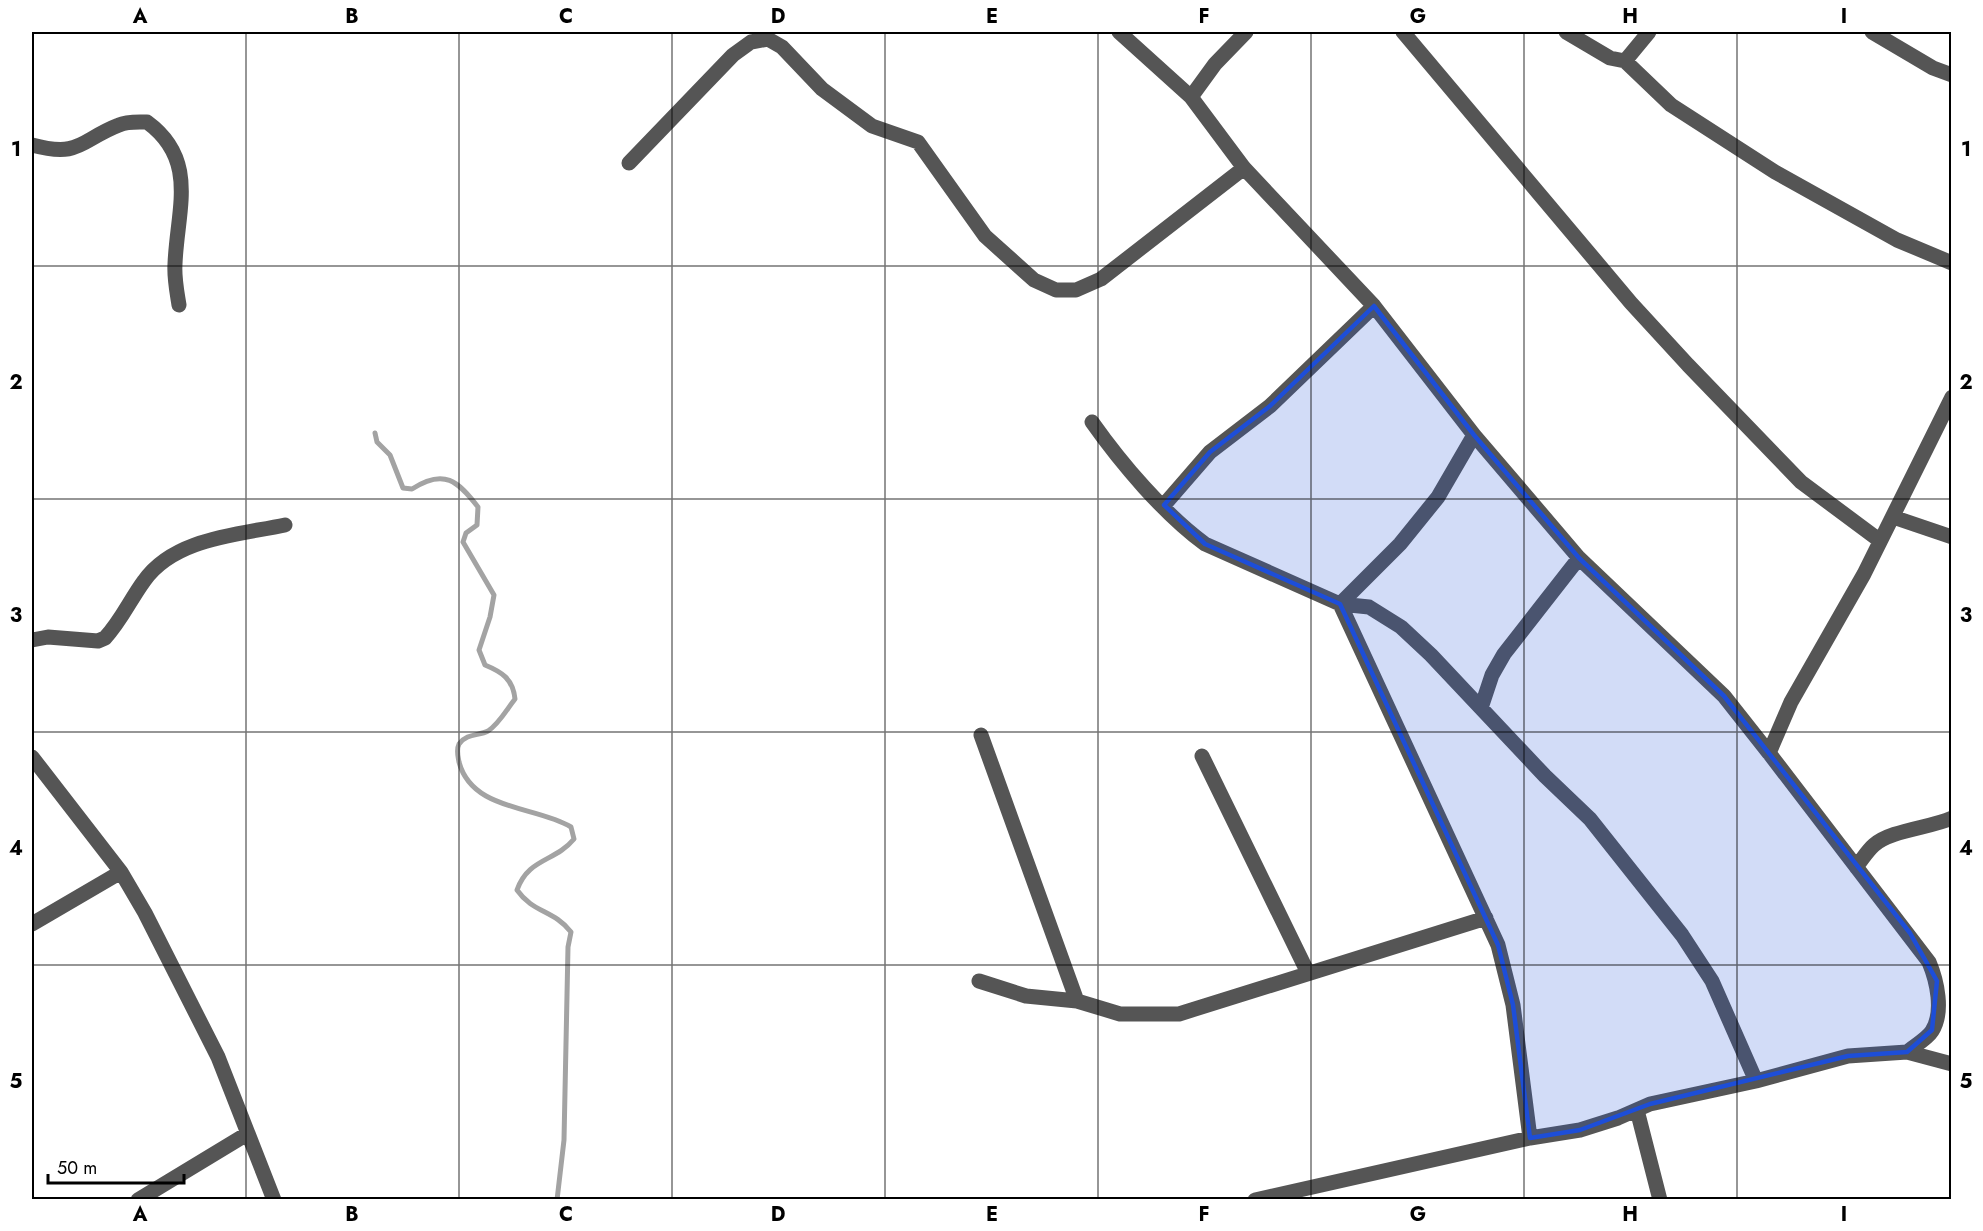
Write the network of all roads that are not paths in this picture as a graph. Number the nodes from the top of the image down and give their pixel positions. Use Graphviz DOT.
graph roads {
  1 [pos="1119,32"];
  2 [pos="1246,32"];
  3 [pos="1403,32"];
  4 [pos="1566,32"];
  5 [pos="1649,32"];
  6 [pos="1872,32"];
  7 [pos="1625,61"];
  8 [pos="1952,75"];
  9 [pos="1191,97"];
  10 [pos="32,145"];
  11 [pos="629,163"];
  12 [pos="1245,168"];
  13 [pos="1952,263"];
  14 [pos="179,305"];
  15 [pos="1374,306"];
  16 [pos="1952,397"];
  17 [pos="1092,422"];
  18 [pos="1474,435"];
  19 [pos="1164,505"];
  20 [pos="1893,517"];
  21 [pos="285,525"];
  22 [pos="1952,537"];
  23 [pos="1879,540"];
  24 [pos="1579,558"];
  25 [pos="1341,604"];
  26 [pos="32,640"];
  27 [pos="1480,708"];
  28 [pos="981,735"];
  29 [pos="1769,753"];
  30 [pos="1202,756"];
  31 [pos="32,757"];
  32 [pos="1952,818"];
  33 [pos="1856,867"];
  34 [pos="121,872"];
  35 [pos="1486,918"];
  36 [pos="32,924"];
  37 [pos="1308,973"];
  38 [pos="979,981"];
  39 [pos="1077,1000"];
  40 [pos="1907,1052"];
  41 [pos="1952,1064"];
  42 [pos="1756,1081"];
  43 [pos="1637,1110"];
  44 [pos="247,1134"];
  45 [pos="1530,1138"];
  46 [pos="1316,1193"];
  47 [pos="138,1200"];
  48 [pos="274,1200"];
  49 [pos="1255,1200"];
  50 [pos="1660,1200"];
  1 -- 9 [label="street"];
  2 -- 9 [label="street"];
  3 -- 23 [label="street"];
  4 -- 7 [label="street"];
  5 -- 7 [label="street"];
  6 -- 8 [label="street"];
  7 -- 13 [label="street"];
  9 -- 12 [label="street"];
  10 -- 14 [label="street"];
  11 -- 12 [label="street"];
  12 -- 15 [label="street"];
  15 -- 18 [label="street"];
  15 -- 19 [label="street"];
  16 -- 20 [label="street"];
  17 -- 19 [label="street"];
  18 -- 24 [label="street"];
  18 -- 25 [label="street"];
  19 -- 25 [label="street"];
  20 -- 22 [label="street"];
  20 -- 23 [label="street"];
  21 -- 26 [label="street"];
  23 -- 29 [label="street"];
  24 -- 27 [label="street"];
  24 -- 29 [label="street"];
  25 -- 27 [label="street"];
  25 -- 35 [label="street"];
  27 -- 42 [label="street"];
  28 -- 39 [label="street"];
  29 -- 33 [label="street"];
  30 -- 37 [label="street"];
  31 -- 34 [label="street"];
  32 -- 33 [label="street"];
  33 -- 40 [label="street"];
  34 -- 36 [label="street"];
  34 -- 44 [label="street"];
  35 -- 37 [label="street"];
  35 -- 45 [label="street"];
  37 -- 39 [label="street"];
  38 -- 39 [label="street"];
  40 -- 41 [label="street"];
  40 -- 42 [label="street"];
  42 -- 43 [label="street"];
  43 -- 45 [label="street"];
  43 -- 50 [label="street"];
  44 -- 47 [label="street"];
  44 -- 48 [label="street"];
  45 -- 46 [label="street"];
  46 -- 49 [label="street"];
}
